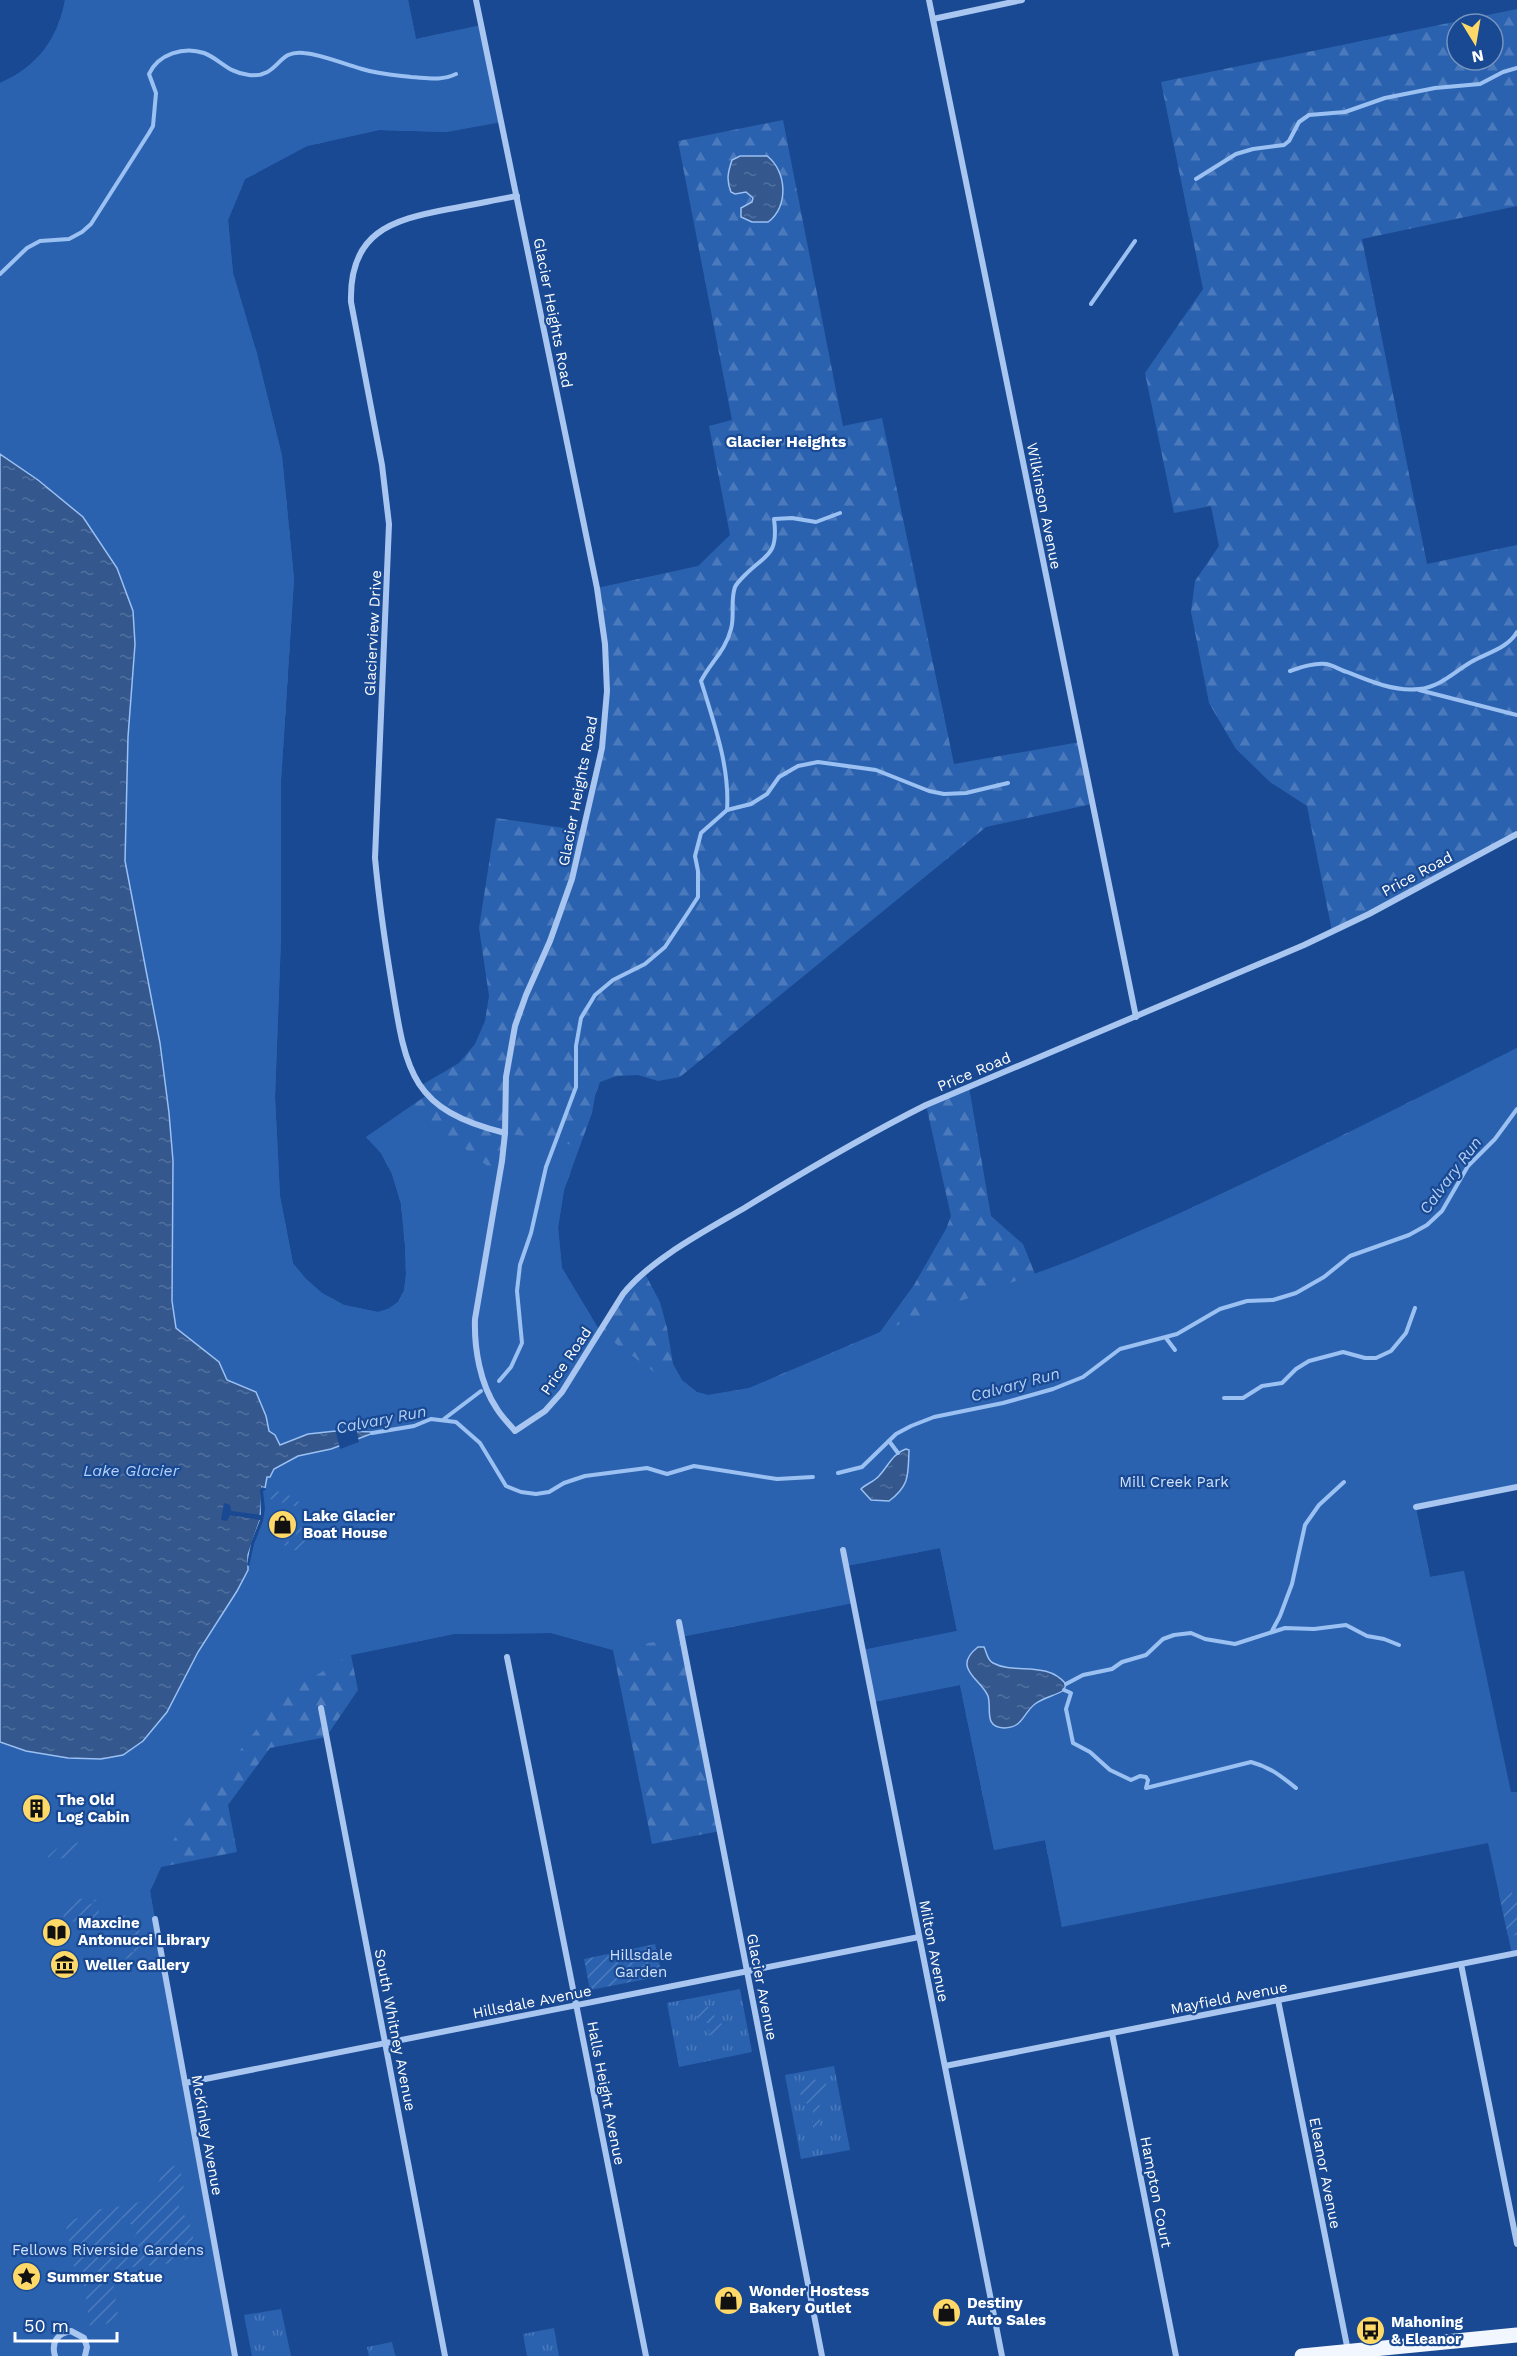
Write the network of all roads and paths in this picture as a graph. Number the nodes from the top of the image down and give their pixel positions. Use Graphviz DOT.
graph roads {
  1 [pos="476,0"];
  2 [pos="929,0"];
  3 [pos="1022,0"];
  4 [pos="933,19"];
  5 [pos="518,196"];
  6 [pos="1517,834"];
  7 [pos="1136,1017"];
  8 [pos="506,1133"];
  9 [pos="515,1431"];
  10 [pos="1517,1487"];
  11 [pos="1416,1507"];
  12 [pos="843,1550"];
  13 [pos="679,1622"];
  14 [pos="507,1657"];
  15 [pos="321,1708"];
  16 [pos="155,1919"];
  17 [pos="919,1937"];
  18 [pos="1517,1953"];
  19 [pos="1461,1964"];
  20 [pos="747,1971"];
  21 [pos="1278,2000"];
  22 [pos="576,2005"];
  23 [pos="1112,2033"];
  24 [pos="385,2043"];
  25 [pos="945,2066"];
  26 [pos="185,2083"];
  27 [pos="1517,2244"];
  28 [pos="1517,2335"];
  29 [pos="1348,2351"];
  30 [pos="56,2356"];
  31 [pos="85,2356"];
  32 [pos="236,2356"];
  33 [pos="445,2356"];
  34 [pos="646,2356"];
  35 [pos="822,2356"];
  36 [pos="1002,2356"];
  37 [pos="1176,2356"];
  38 [pos="1302,2356"];
  1 -- 5 [label="street, Glacier Heights Road"];
  2 -- 4 [label="street, Wilkinson Avenue"];
  3 -- 4 [label="street"];
  4 -- 7 [label="street, Wilkinson Avenue"];
  5 -- 8 [label="street, Glacier Heights Road"];
  5 -- 8 [label="street, Glacierview Drive"];
  6 -- 7 [label="street, Price Road"];
  7 -- 9 [label="street, Price Road"];
  8 -- 9 [label="street, Glacier Heights Road"];
  10 -- 11 [label="street"];
  12 -- 17 [label="street, Milton Avenue"];
  13 -- 20 [label="street, Glacier Avenue"];
  14 -- 22 [label="street, Halls Height Avenue"];
  15 -- 24 [label="street, South Whitney Avenue"];
  16 -- 26 [label="street, McKinley Avenue"];
  17 -- 20 [label="street, Hillsdale Avenue"];
  17 -- 25 [label="street, Milton Avenue"];
  18 -- 19 [label="street, Mayfield Avenue"];
  19 -- 21 [label="street, Mayfield Avenue"];
  19 -- 27 [label="street"];
  20 -- 22 [label="street, Hillsdale Avenue"];
  20 -- 35 [label="street, Glacier Avenue"];
  21 -- 23 [label="street, Mayfield Avenue"];
  21 -- 29 [label="street, Eleanor Avenue"];
  22 -- 24 [label="street, Hillsdale Avenue"];
  22 -- 34 [label="street, Halls Height Avenue"];
  23 -- 25 [label="street, Mayfield Avenue"];
  23 -- 37 [label="street, Hampton Court"];
  24 -- 26 [label="street, Hillsdale Avenue"];
  24 -- 33 [label="street, South Whitney Avenue"];
  25 -- 36 [label="street, Milton Avenue"];
  26 -- 32 [label="street, McKinley Avenue"];
  28 -- 29 [label="main road"];
  29 -- 38 [label="main road"];
  30 -- 31 [label="street"];
}
